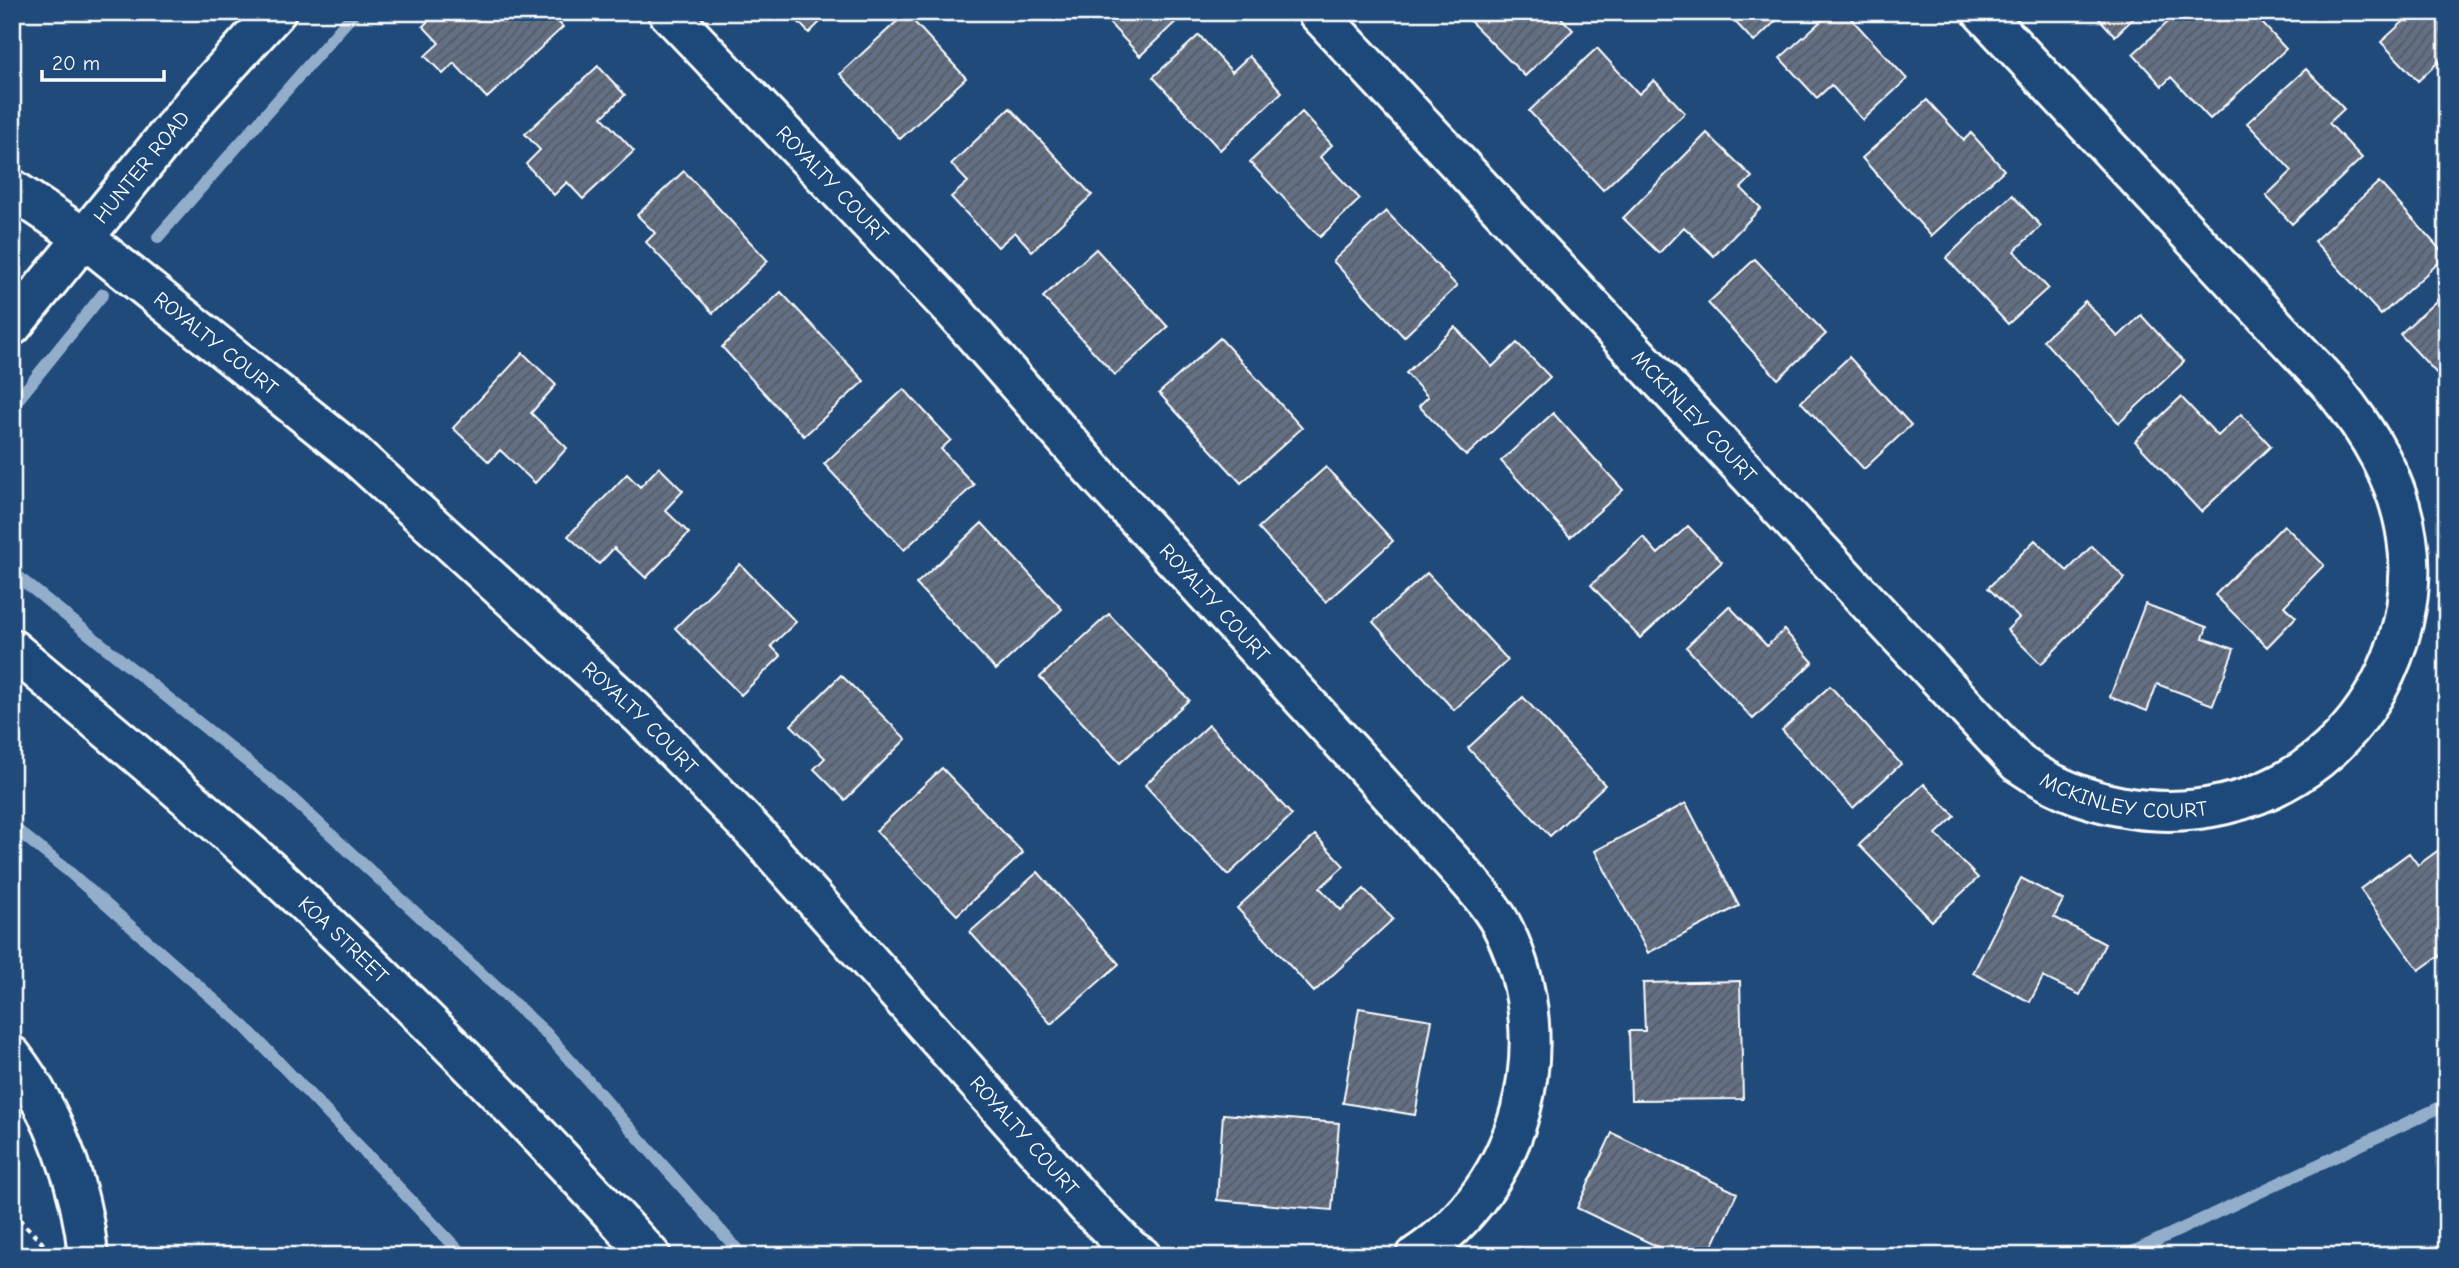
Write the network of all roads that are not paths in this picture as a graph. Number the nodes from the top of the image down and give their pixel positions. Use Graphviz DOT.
graph roads {
  1 [pos="276,12"];
  2 [pos="668,12"];
  3 [pos="1317,12"];
  4 [pos="1982,12"];
  5 [pos="12,189"];
  6 [pos="83,237"];
  7 [pos="12,327"];
  8 [pos="12,649"];
  9 [pos="12,1056"];
  10 [pos="88,1256"];
  11 [pos="651,1256"];
  12 [pos="1141,1256"];
  13 [pos="1416,1256"];
  1 -- 6 [label="street, HUNTER ROAD"];
  2 -- 13 [label="street, ROYALTY COURT"];
  3 -- 4 [label="street, MCKINLEY COURT"];
  5 -- 6 [label="street, ROYALTY COURT"];
  6 -- 7 [label="street, HUNTER ROAD"];
  6 -- 12 [label="street, ROYALTY COURT"];
  8 -- 11 [label="street, KOA STREET"];
  9 -- 10 [label="street"];
}
